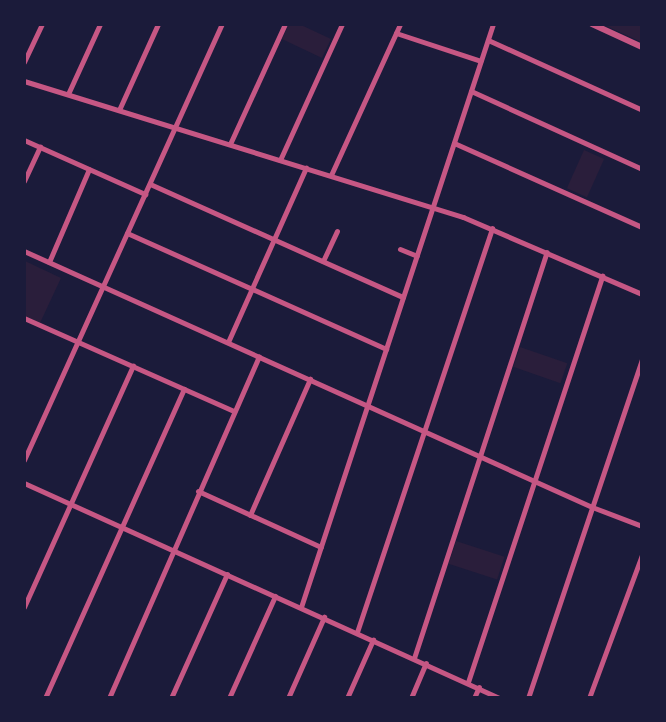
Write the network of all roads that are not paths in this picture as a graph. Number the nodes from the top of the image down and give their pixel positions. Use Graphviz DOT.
graph roads {
  1 [pos="42,24"];
  2 [pos="100,24"];
  3 [pos="158,24"];
  4 [pos="222,24"];
  5 [pos="285,24"];
  6 [pos="342,24"];
  7 [pos="400,24"];
  8 [pos="493,24"];
  9 [pos="592,24"];
  10 [pos="396,33"];
  11 [pos="488,40"];
  12 [pos="642,47"];
  13 [pos="481,61"];
  14 [pos="24,62"];
  15 [pos="24,81"];
  16 [pos="471,92"];
  17 [pos="68,94"];
  18 [pos="119,110"];
  19 [pos="642,110"];
  20 [pos="175,127"];
  21 [pos="24,140"];
  22 [pos="454,143"];
  23 [pos="230,144"];
  24 [pos="40,147"];
  25 [pos="280,160"];
  26 [pos="306,168"];
  27 [pos="89,169"];
  28 [pos="642,169"];
  29 [pos="331,176"];
  30 [pos="24,181"];
  31 [pos="150,184"];
  32 [pos="145,194"];
  33 [pos="433,207"];
  34 [pos="492,228"];
  35 [pos="642,228"];
  36 [pos="337,231"];
  37 [pos="127,233"];
  38 [pos="274,239"];
  39 [pos="400,249"];
  40 [pos="24,251"];
  41 [pos="547,252"];
  42 [pos="417,256"];
  43 [pos="323,261"];
  44 [pos="49,262"];
  45 [pos="602,276"];
  46 [pos="103,286"];
  47 [pos="252,289"];
  48 [pos="642,294"];
  49 [pos="403,298"];
  50 [pos="24,318"];
  51 [pos="78,342"];
  52 [pos="228,342"];
  53 [pos="386,349"];
  54 [pos="259,356"];
  55 [pos="642,360"];
  56 [pos="133,366"];
  57 [pos="310,379"];
  58 [pos="184,389"];
  59 [pos="368,405"];
  60 [pos="234,411"];
  61 [pos="425,431"];
  62 [pos="480,456"];
  63 [pos="24,460"];
  64 [pos="535,481"];
  65 [pos="24,483"];
  66 [pos="198,491"];
  67 [pos="71,503"];
  68 [pos="592,507"];
  69 [pos="250,515"];
  70 [pos="642,526"];
  71 [pos="122,527"];
  72 [pos="321,547"];
  73 [pos="175,551"];
  74 [pos="642,555"];
  75 [pos="227,574"];
  76 [pos="275,596"];
  77 [pos="24,607"];
  78 [pos="301,607"];
  79 [pos="324,617"];
  80 [pos="357,632"];
  81 [pos="373,640"];
  82 [pos="414,657"];
  83 [pos="426,663"];
  84 [pos="468,682"];
  85 [pos="479,687"];
  86 [pos="45,698"];
  87 [pos="109,698"];
  88 [pos="171,698"];
  89 [pos="229,698"];
  90 [pos="288,698"];
  91 [pos="347,698"];
  92 [pos="411,698"];
  93 [pos="474,698"];
  94 [pos="499,698"];
  95 [pos="528,698"];
  96 [pos="589,698"];
  1 -- 14 [label="street"];
  2 -- 17 [label="street"];
  3 -- 18 [label="street"];
  4 -- 20 [label="street"];
  5 -- 23 [label="street"];
  6 -- 25 [label="street"];
  7 -- 10 [label="street"];
  8 -- 11 [label="street"];
  9 -- 12 [label="street"];
  10 -- 13 [label="street"];
  10 -- 29 [label="street"];
  11 -- 13 [label="street"];
  11 -- 19 [label="street"];
  13 -- 16 [label="street"];
  15 -- 17 [label="street"];
  16 -- 22 [label="street"];
  16 -- 28 [label="street"];
  17 -- 18 [label="street"];
  18 -- 20 [label="street"];
  20 -- 23 [label="street"];
  20 -- 31 [label="street"];
  21 -- 24 [label="street"];
  22 -- 33 [label="street"];
  22 -- 35 [label="street"];
  23 -- 25 [label="street"];
  24 -- 27 [label="street"];
  24 -- 30 [label="street"];
  25 -- 26 [label="street"];
  26 -- 29 [label="street"];
  26 -- 38 [label="street"];
  27 -- 32 [label="street"];
  27 -- 44 [label="street"];
  29 -- 33 [label="street"];
  31 -- 32 [label="street"];
  31 -- 38 [label="street"];
  32 -- 37 [label="street"];
  33 -- 34 [label="street"];
  33 -- 42 [label="street"];
  34 -- 41 [label="street"];
  34 -- 61 [label="street"];
  36 -- 43 [label="street"];
  37 -- 46 [label="street"];
  37 -- 47 [label="street"];
  38 -- 43 [label="street"];
  38 -- 47 [label="street"];
  39 -- 42 [label="street"];
  40 -- 44 [label="street"];
  41 -- 45 [label="street"];
  41 -- 62 [label="street"];
  42 -- 49 [label="street"];
  43 -- 49 [label="street"];
  44 -- 46 [label="street"];
  45 -- 48 [label="street"];
  45 -- 64 [label="street"];
  46 -- 51 [label="street"];
  46 -- 52 [label="street"];
  47 -- 52 [label="street"];
  47 -- 53 [label="street"];
  49 -- 53 [label="street"];
  50 -- 51 [label="street"];
  51 -- 56 [label="street"];
  51 -- 63 [label="street"];
  52 -- 54 [label="street"];
  53 -- 59 [label="street"];
  54 -- 57 [label="street"];
  54 -- 60 [label="street"];
  55 -- 68 [label="street"];
  56 -- 58 [label="street"];
  56 -- 67 [label="street"];
  57 -- 59 [label="street"];
  57 -- 69 [label="street"];
  58 -- 60 [label="street"];
  58 -- 71 [label="street"];
  59 -- 61 [label="street"];
  59 -- 72 [label="street"];
  60 -- 66 [label="street"];
  61 -- 62 [label="street"];
  61 -- 80 [label="street"];
  62 -- 64 [label="street"];
  62 -- 82 [label="street"];
  64 -- 68 [label="street"];
  64 -- 84 [label="street"];
  65 -- 67 [label="street"];
  66 -- 69 [label="street"];
  66 -- 73 [label="street"];
  67 -- 71 [label="street"];
  67 -- 77 [label="street"];
  68 -- 70 [label="street"];
  68 -- 95 [label="street"];
  69 -- 72 [label="street"];
  71 -- 73 [label="street"];
  71 -- 86 [label="street"];
  72 -- 78 [label="street"];
  73 -- 75 [label="street"];
  73 -- 87 [label="street"];
  74 -- 96 [label="street"];
  75 -- 76 [label="street"];
  75 -- 88 [label="street"];
  76 -- 78 [label="street"];
  76 -- 89 [label="street"];
  78 -- 79 [label="street"];
  79 -- 80 [label="street"];
  79 -- 90 [label="street"];
  80 -- 81 [label="street"];
  81 -- 82 [label="street"];
  81 -- 91 [label="street"];
  82 -- 83 [label="street"];
  83 -- 84 [label="street"];
  83 -- 92 [label="street"];
  84 -- 85 [label="street"];
  85 -- 93 [label="street"];
  85 -- 94 [label="street"];
}
